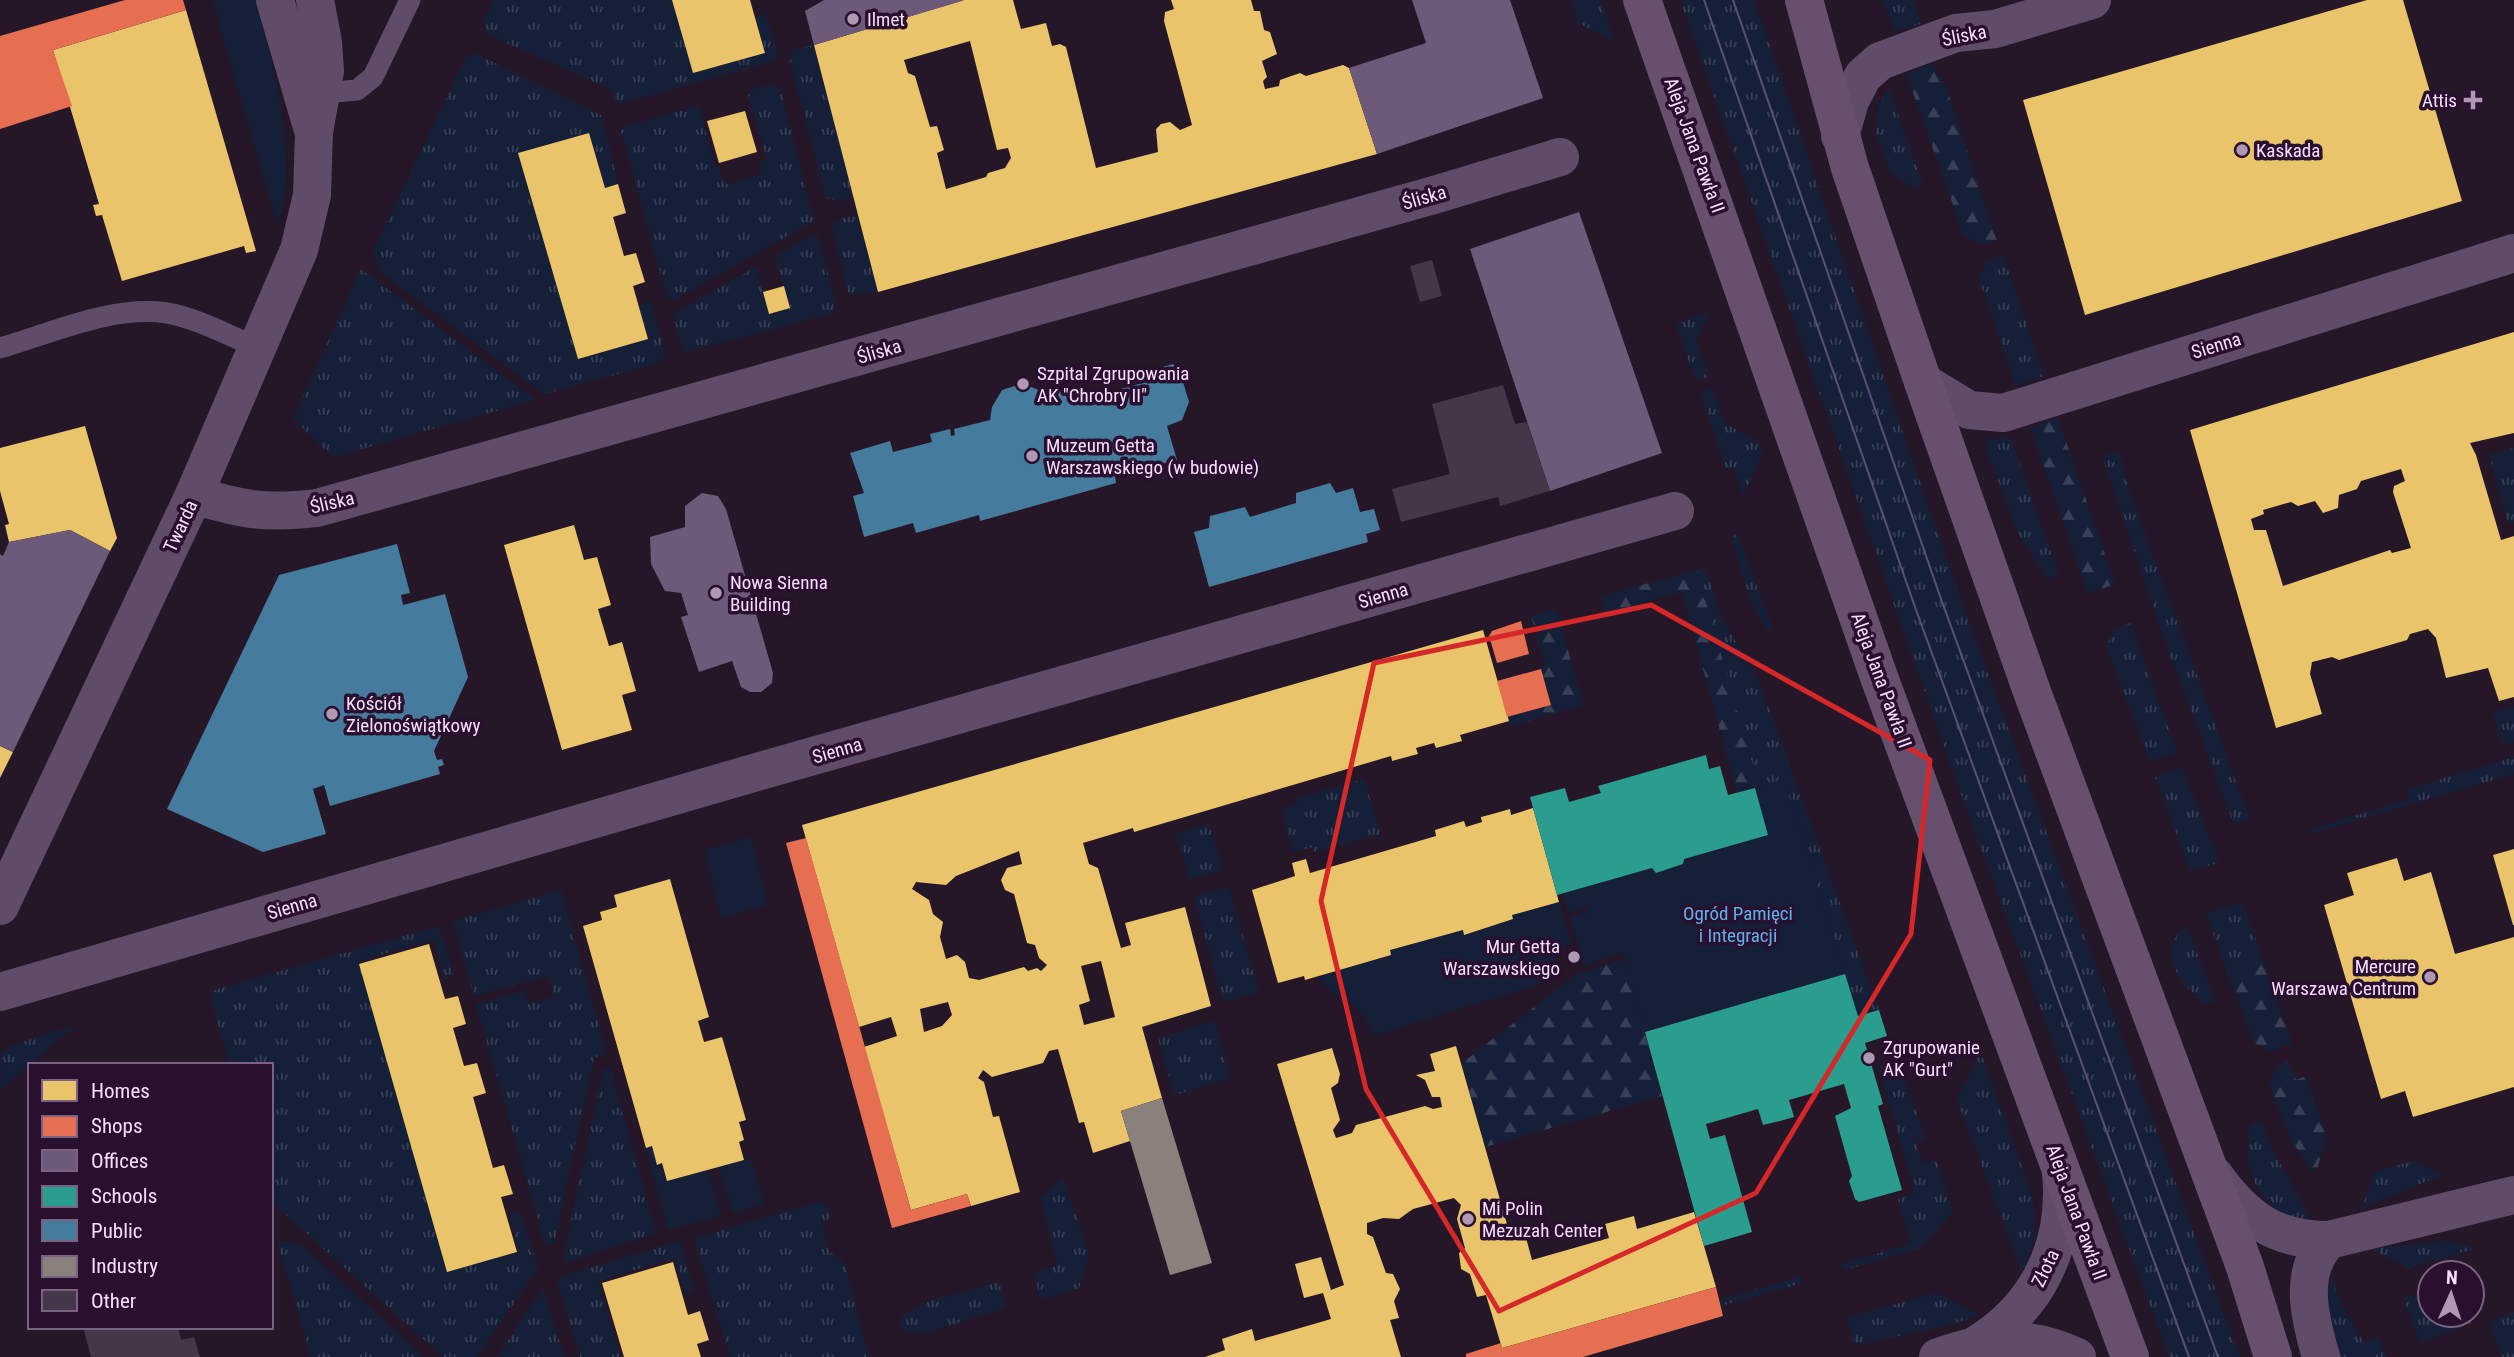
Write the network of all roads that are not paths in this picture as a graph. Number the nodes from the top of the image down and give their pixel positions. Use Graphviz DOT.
graph roads {
  1 [pos="275,0"];
  2 [pos="315,0"];
  3 [pos="410,0"];
  4 [pos="1642,0"];
  5 [pos="1804,0"];
  6 [pos="2092,0"];
  7 [pos="323,93"];
  8 [pos="314,132"];
  9 [pos="1840,136"];
  10 [pos="1560,156"];
  11 [pos="2514,253"];
  12 [pos="257,347"];
  13 [pos="0,348"];
  14 [pos="1923,382"];
  15 [pos="194,495"];
  16 [pos="1675,511"];
  17 [pos="0,906"];
  18 [pos="0,992"];
  19 [pos="2060,1166"];
  20 [pos="2209,1168"];
  21 [pos="2514,1195"];
  22 [pos="2329,1240"];
  23 [pos="2245,1267"];
  24 [pos="1976,1345"];
  25 [pos="1938,1357"];
  26 [pos="2077,1357"];
  27 [pos="2130,1357"];
  28 [pos="2273,1357"];
  29 [pos="2295,1357"];
  30 [pos="2321,1357"];
  1 -- 8 [label="street, Twarda"];
  2 -- 7 [label="street, Twarda"];
  3 -- 7 [label="lane"];
  4 -- 19 [label="main road, Aleja Jana Pawła II"];
  5 -- 9 [label="main road"];
  6 -- 9 [label="street, Śliska"];
  7 -- 8 [label="street, Twarda"];
  8 -- 12 [label="street, Twarda"];
  9 -- 14 [label="main road"];
  10 -- 15 [label="street, Śliska"];
  11 -- 14 [label="street, Sienna"];
  12 -- 13 [label="lane"];
  12 -- 15 [label="street, Twarda"];
  14 -- 20 [label="main road"];
  15 -- 17 [label="street, Twarda"];
  16 -- 18 [label="street, Sienna"];
  19 -- 24 [label="street, Złota"];
  19 -- 27 [label="main road, Aleja Jana Pawła II"];
  20 -- 22 [label="street"];
  20 -- 23 [label="main road"];
  21 -- 22 [label="street"];
  22 -- 30 [label="street"];
  23 -- 28 [label="main road"];
  23 -- 29 [label="main road"];
  24 -- 25 [label="street, Złota"];
  24 -- 26 [label="street, Złota"];
}
